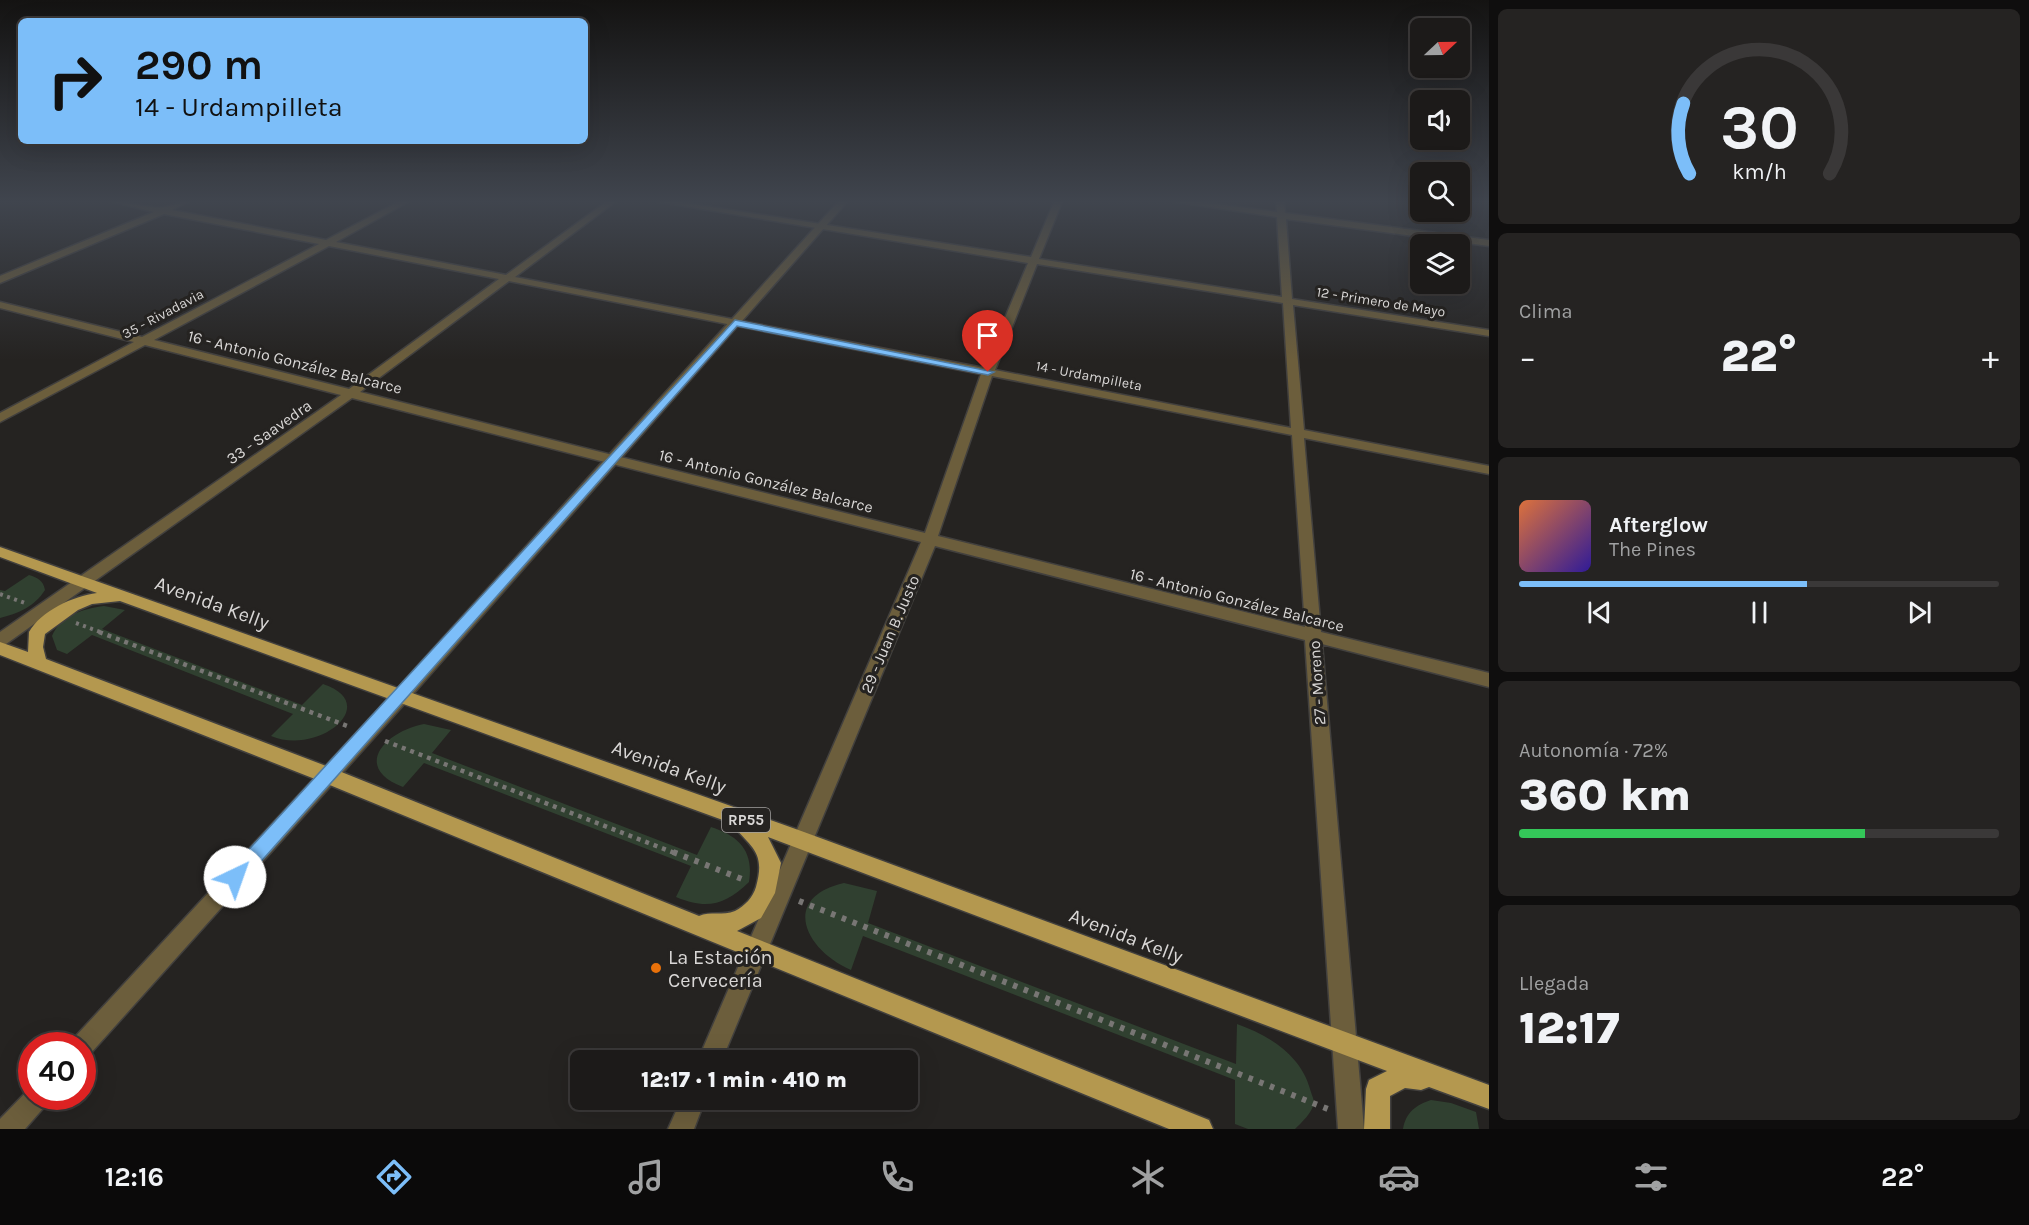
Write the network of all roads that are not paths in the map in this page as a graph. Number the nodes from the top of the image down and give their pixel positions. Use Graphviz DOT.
graph roads {
  1 [pos="59,255"];
  2 [pos="305,255"];
  3 [pos="386,255"];
  4 [pos="538,255"];
  5 [pos="796,255"];
  6 [pos="994,255"];
  7 [pos="1036,255"];
  8 [pos="1283,255"];
  9 [pos="1033,261"];
  10 [pos="505,278"];
  11 [pos="0,280"];
  12 [pos="1287,301"];
  13 [pos="0,305"];
  14 [pos="735,323"];
  15 [pos="1489,333"];
  16 [pos="144,341"];
  17 [pos="988,372"];
  18 [pos="351,393"];
  19 [pos="0,418"];
  20 [pos="1298,432"];
  21 [pos="612,459"];
  22 [pos="1489,470"];
  23 [pos="930,539"];
  24 [pos="0,552"];
  25 [pos="84,582"];
  26 [pos="126,597"];
  27 [pos="49,613"];
  28 [pos="1313,636"];
  29 [pos="0,640"];
  30 [pos="0,648"];
  31 [pos="39,663"];
  32 [pos="1489,680"];
  33 [pos="400,697"];
  34 [pos="327,775"];
  35 [pos="738,817"];
  36 [pos="804,841"];
  37 [pos="774,891"];
  38 [pos="686,922"];
  39 [pos="757,952"];
  40 [pos="95,1032"];
  41 [pos="1344,1044"];
  42 [pos="714,1050"];
  43 [pos="1445,1081"];
  44 [pos="1489,1097"];
  45 [pos="25,1110"];
  46 [pos="689,1110"];
  47 [pos="1350,1124"];
  48 [pos="8,1129"];
  49 [pos="681,1129"];
  50 [pos="1200,1129"];
  51 [pos="1377,1129"];
  1 -- 11 [label="street"];
  2 -- 16 [label="street, 35 - Rivadavia"];
  3 -- 10 [label="street, 14 - Urdampilleta"];
  4 -- 10 [label="street, 33 - Saavedra"];
  5 -- 14 [label="street"];
  6 -- 9 [label="street, 12 - Primero de Mayo"];
  7 -- 9 [label="street, 29 - Juan B. Justo"];
  8 -- 12 [label="street, 27 - Moreno"];
  9 -- 12 [label="street, 12 - Primero de Mayo"];
  9 -- 17 [label="street, 29 - Juan B. Justo"];
  10 -- 14 [label="street, 14 - Urdampilleta"];
  10 -- 18 [label="street, 33 - Saavedra"];
  12 -- 15 [label="street, 12 - Primero de Mayo"];
  12 -- 20 [label="street, 27 - Moreno"];
  13 -- 16 [label="street, 16 - Antonio González Balcarce"];
  14 -- 17 [label="street, 14 - Urdampilleta"];
  14 -- 21 [label="street"];
  16 -- 18 [label="street, 16 - Antonio González Balcarce"];
  16 -- 19 [label="street, 35 - Rivadavia"];
  17 -- 20 [label="street, 14 - Urdampilleta"];
  17 -- 23 [label="street, 29 - Juan B. Justo"];
  18 -- 21 [label="street, 16 - Antonio González Balcarce"];
  18 -- 25 [label="street, 33 - Saavedra"];
  20 -- 22 [label="street, 14 - Urdampilleta"];
  20 -- 28 [label="street, 27 - Moreno"];
  21 -- 23 [label="street, 16 - Antonio González Balcarce"];
  21 -- 33 [label="street"];
  23 -- 28 [label="street, 16 - Antonio González Balcarce"];
  23 -- 36 [label="street, 29 - Juan B. Justo"];
  24 -- 25 [label="main road, Avenida Kelly / RP55"];
  25 -- 26 [label="main road, Avenida Kelly / RP55"];
  25 -- 27 [label="street, 33 - Saavedra"];
  26 -- 27 [label="main road"];
  26 -- 33 [label="main road, Avenida Kelly / RP55"];
  27 -- 29 [label="street, 33 - Saavedra"];
  27 -- 31 [label="main road"];
  28 -- 32 [label="street, 16 - Antonio González Balcarce"];
  28 -- 41 [label="street, 27 - Moreno"];
  30 -- 31 [label="main road"];
  31 -- 34 [label="main road"];
  33 -- 34 [label="street"];
  33 -- 35 [label="main road, Avenida Kelly / RP55"];
  34 -- 38 [label="main road"];
  34 -- 40 [label="street"];
  35 -- 36 [label="main road, Avenida Kelly / RP55"];
  35 -- 37 [label="main road"];
  36 -- 37 [label="street, 29 - Juan B. Justo"];
  36 -- 41 [label="main road, Avenida Kelly / RP55"];
  37 -- 38 [label="main road"];
  37 -- 39 [label="street, 29 - Juan B. Justo"];
  38 -- 39 [label="main road"];
  39 -- 42 [label="street, 29 - Juan B. Justo"];
  39 -- 50 [label="main road"];
  41 -- 43 [label="main road, Avenida Kelly / RP55"];
  41 -- 47 [label="street, 27 - Moreno"];
  43 -- 44 [label="main road, Avenida Kelly / RP55"];
  43 -- 51 [label="main road"];
  45 -- 48 [label="street"];
  46 -- 49 [label="street"];
}
